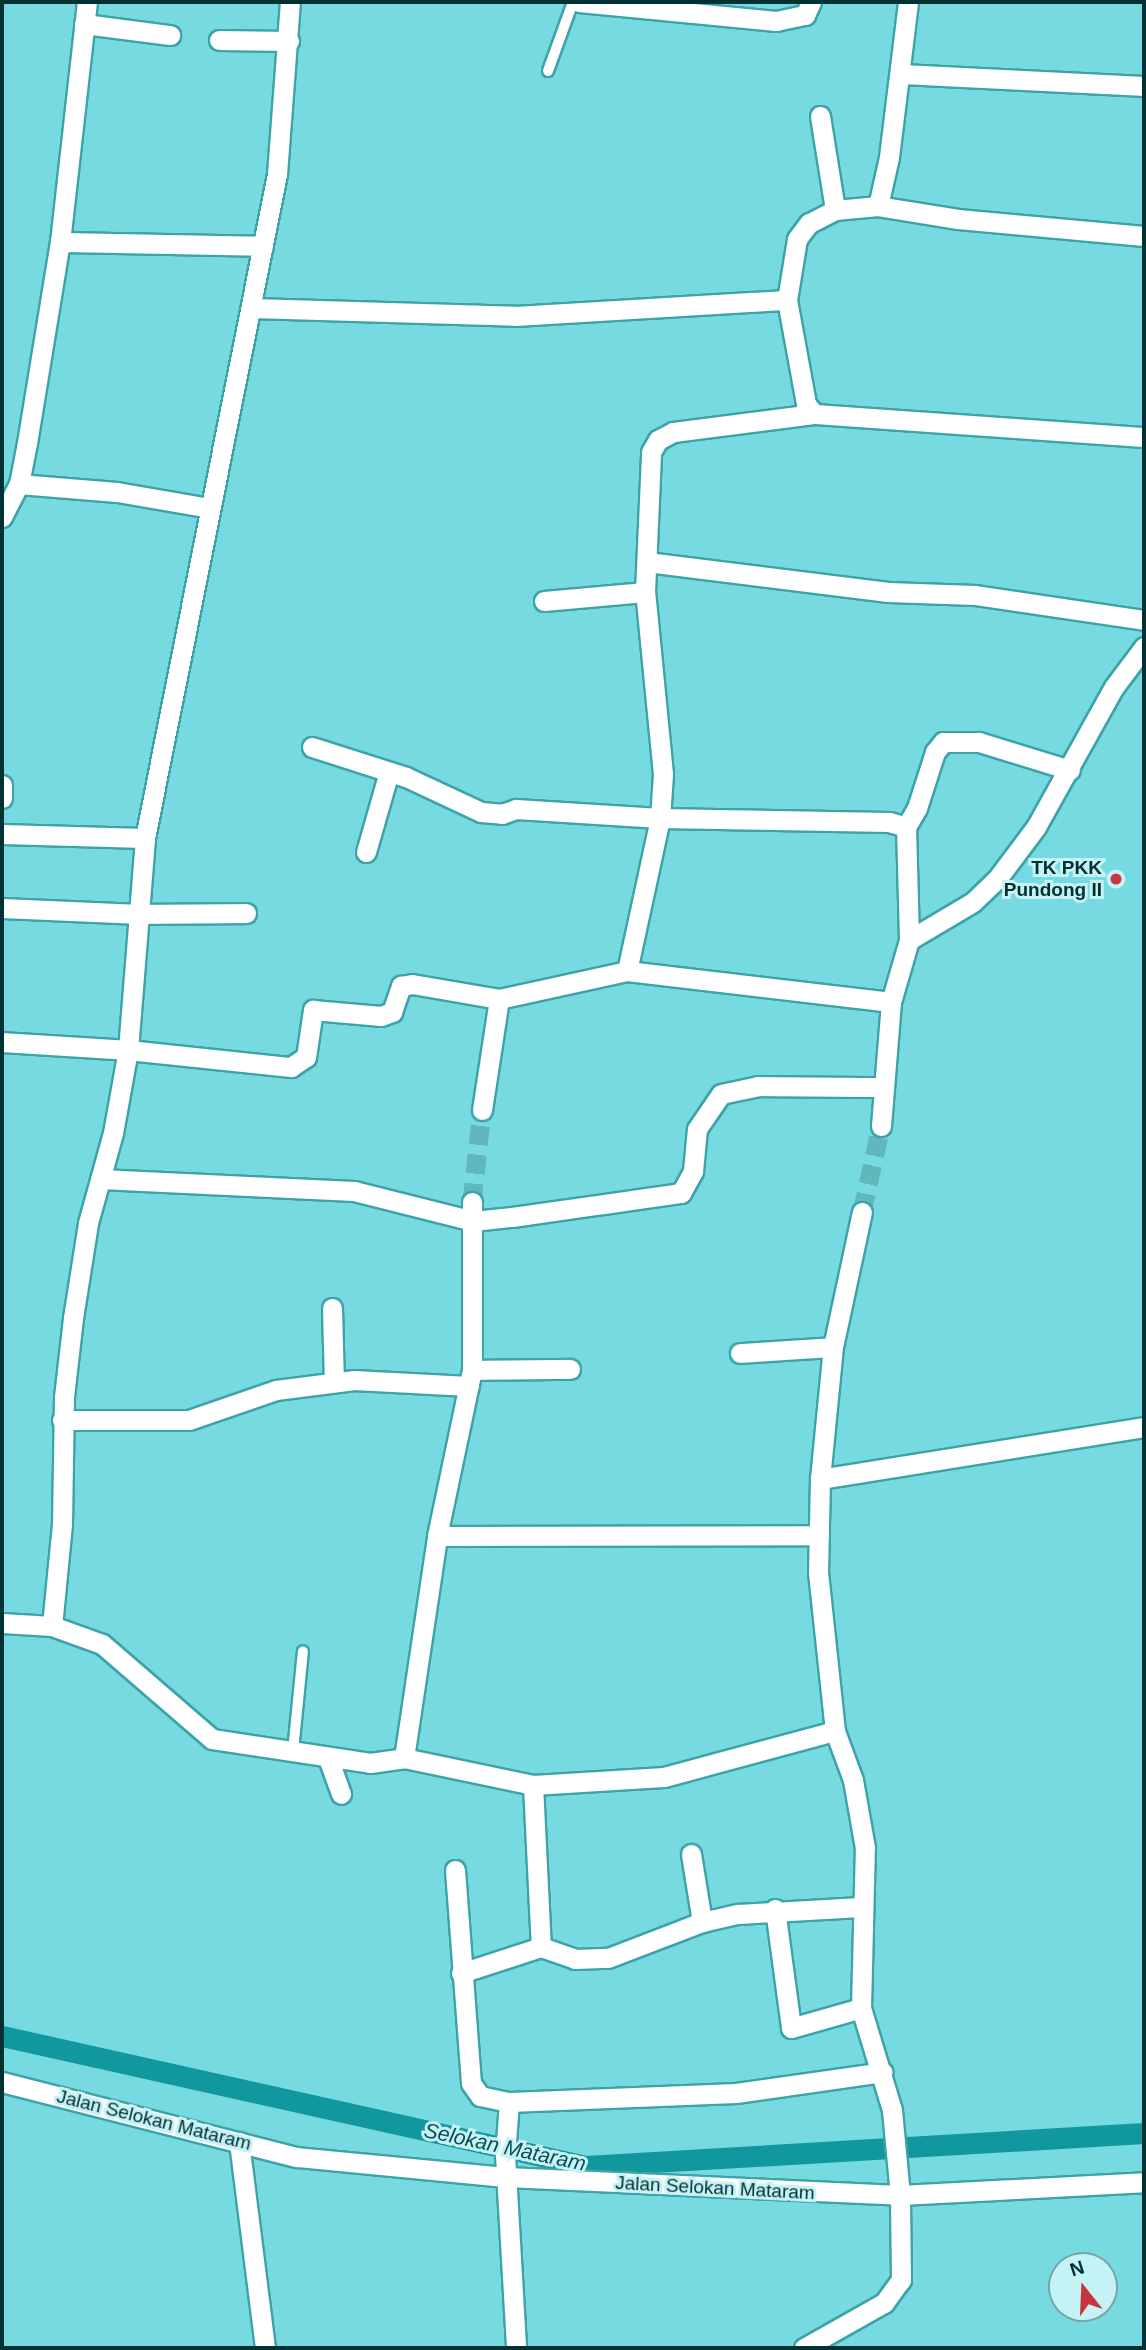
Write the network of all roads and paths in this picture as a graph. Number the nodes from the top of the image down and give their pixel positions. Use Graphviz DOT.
graph roads {
  1 [pos="87,2"];
  2 [pos="290,2"];
  3 [pos="573,2"];
  4 [pos="579,2"];
  5 [pos="811,2"];
  6 [pos="908,2"];
  7 [pos="84,24"];
  8 [pos="170,35"];
  9 [pos="219,40"];
  10 [pos="289,41"];
  11 [pos="548,71"];
  12 [pos="901,74"];
  13 [pos="1144,86"];
  14 [pos="820,116"];
  15 [pos="878,205"];
  16 [pos="835,210"];
  17 [pos="1144,236"];
  18 [pos="60,242"];
  19 [pos="263,246"];
  20 [pos="787,300"];
  21 [pos="253,308"];
  22 [pos="814,414"];
  23 [pos="1144,437"];
  24 [pos="19,484"];
  25 [pos="210,508"];
  26 [pos="2,517"];
  27 [pos="648,562"];
  28 [pos="645,592"];
  29 [pos="544,601"];
  30 [pos="1144,620"];
  31 [pos="1144,647"];
  32 [pos="312,747"];
  33 [pos="1070,770"];
  34 [pos="389,772"];
  35 [pos="2,785"];
  36 [pos="2,798"];
  37 [pos="660,818"];
  38 [pos="906,827"];
  39 [pos="2,834"];
  40 [pos="145,838"];
  41 [pos="366,852"];
  42 [pos="2,908"];
  43 [pos="246,913"];
  44 [pos="140,914"];
  45 [pos="909,940"];
  46 [pos="628,971"];
  47 [pos="499,999"];
  48 [pos="891,1002"];
  49 [pos="2,1042"];
  50 [pos="128,1050"];
  51 [pos="884,1087"];
  52 [pos="482,1110"];
  53 [pos="881,1126"];
  54 [pos="100,1179"];
  55 [pos="472,1211"];
  56 [pos="862,1212"];
  57 [pos="331,1308"];
  58 [pos="833,1347"];
  59 [pos="740,1353"];
  60 [pos="570,1369"];
  61 [pos="470,1378"];
  62 [pos="334,1382"];
  63 [pos="62,1420"];
  64 [pos="1144,1427"];
  65 [pos="820,1479"];
  66 [pos="818,1535"];
  67 [pos="437,1536"];
  68 [pos="2,1623"];
  69 [pos="52,1626"];
  70 [pos="303,1651"];
  71 [pos="835,1731"];
  72 [pos="293,1751"];
  73 [pos="328,1758"];
  74 [pos="404,1758"];
  75 [pos="533,1785"];
  76 [pos="341,1794"];
  77 [pos="691,1854"];
  78 [pos="455,1870"];
  79 [pos="860,1907"];
  80 [pos="775,1909"];
  81 [pos="702,1922"];
  82 [pos="541,1947"];
  83 [pos="460,1973"];
  84 [pos="861,2008"];
  85 [pos="883,2072"];
  86 [pos="2,2082"];
  87 [pos="508,2108"];
  88 [pos="239,2142"];
  89 [pos="506,2177"];
  90 [pos="1144,2182"];
  91 [pos="899,2187"];
  92 [pos="265,2348"];
  93 [pos="516,2348"];
  94 [pos="804,2348"];
  1 -- 7 [label="street"];
  2 -- 10 [label="street"];
  3 -- 11 [label="lane"];
  4 -- 5 [label="street"];
  6 -- 12 [label="street"];
  7 -- 8 [label="street"];
  7 -- 18 [label="street"];
  9 -- 10 [label="street"];
  10 -- 19 [label="street"];
  12 -- 13 [label="street"];
  12 -- 15 [label="street"];
  14 -- 16 [label="street"];
  15 -- 16 [label="street"];
  15 -- 17 [label="street"];
  16 -- 20 [label="street"];
  18 -- 19 [label="street"];
  18 -- 24 [label="street"];
  19 -- 21 [label="street"];
  20 -- 21 [label="street"];
  20 -- 22 [label="street"];
  21 -- 25 [label="street"];
  22 -- 23 [label="street"];
  22 -- 27 [label="street"];
  24 -- 25 [label="street"];
  24 -- 26 [label="street"];
  25 -- 40 [label="street"];
  27 -- 28 [label="street"];
  27 -- 30 [label="street"];
  28 -- 29 [label="street"];
  28 -- 37 [label="street"];
  31 -- 33 [label="street"];
  32 -- 34 [label="street"];
  33 -- 38 [label="street"];
  33 -- 45 [label="street"];
  34 -- 37 [label="street"];
  34 -- 41 [label="street"];
  35 -- 36 [label="street"];
  37 -- 38 [label="street"];
  37 -- 46 [label="street"];
  38 -- 45 [label="street"];
  39 -- 40 [label="street"];
  40 -- 44 [label="street"];
  42 -- 44 [label="street"];
  43 -- 44 [label="street"];
  44 -- 50 [label="street"];
  45 -- 48 [label="street"];
  46 -- 47 [label="street"];
  46 -- 48 [label="street"];
  47 -- 50 [label="street"];
  47 -- 52 [label="street"];
  48 -- 51 [label="street"];
  49 -- 50 [label="street"];
  50 -- 54 [label="street"];
  51 -- 53 [label="street"];
  51 -- 55 [label="street"];
  54 -- 55 [label="street"];
  54 -- 63 [label="street"];
  55 -- 61 [label="street"];
  56 -- 58 [label="street"];
  57 -- 62 [label="street"];
  58 -- 59 [label="street"];
  58 -- 65 [label="street"];
  60 -- 61 [label="street"];
  61 -- 62 [label="street"];
  61 -- 67 [label="street"];
  62 -- 63 [label="street"];
  63 -- 69 [label="street"];
  64 -- 65 [label="street"];
  65 -- 66 [label="street"];
  66 -- 67 [label="street"];
  66 -- 71 [label="street"];
  67 -- 74 [label="street"];
  68 -- 69 [label="street"];
  69 -- 72 [label="street"];
  70 -- 72 [label="lane"];
  71 -- 75 [label="street"];
  71 -- 79 [label="street"];
  72 -- 73 [label="street"];
  73 -- 74 [label="street"];
  73 -- 76 [label="street"];
  74 -- 75 [label="street"];
  75 -- 82 [label="street"];
  77 -- 81 [label="street"];
  78 -- 83 [label="street"];
  79 -- 80 [label="street"];
  79 -- 84 [label="street"];
  80 -- 81 [label="street"];
  80 -- 84 [label="street"];
  81 -- 82 [label="street"];
  82 -- 83 [label="street"];
  83 -- 87 [label="street"];
  84 -- 85 [label="street"];
  85 -- 87 [label="street"];
  85 -- 91 [label="street"];
  86 -- 88 [label="street, Jalan Selokan Mataram"];
  87 -- 89 [label="street"];
  88 -- 89 [label="street, Jalan Selokan Mataram"];
  88 -- 92 [label="street"];
  89 -- 91 [label="street, Jalan Selokan Mataram"];
  89 -- 93 [label="street"];
  90 -- 91 [label="street, Jalan Selokan Mataram"];
  91 -- 94 [label="street"];
}
